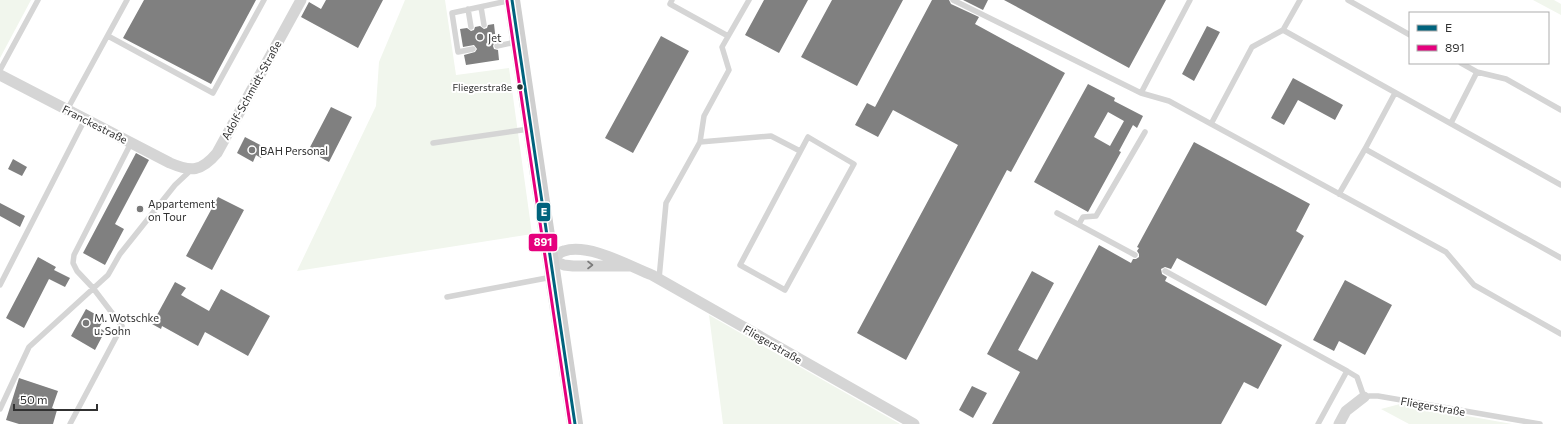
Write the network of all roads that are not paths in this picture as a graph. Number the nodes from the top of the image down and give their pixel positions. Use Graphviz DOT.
graph roads {
  1 [pos="38,0"];
  2 [pos="127,0"];
  3 [pos="264,0"];
  4 [pos="301,0"];
  5 [pos="512,0"];
  6 [pos="672,0"];
  7 [pos="748,0"];
  8 [pos="953,0"];
  9 [pos="1190,0"];
  10 [pos="1300,0"];
  11 [pos="1348,0"];
  12 [pos="481,7"];
  13 [pos="468,9"];
  14 [pos="484,25"];
  15 [pos="471,27"];
  16 [pos="1283,30"];
  17 [pos="1409,34"];
  18 [pos="108,36"];
  19 [pos="728,36"];
  20 [pos="518,42"];
  21 [pos="497,46"];
  22 [pos="473,49"];
  23 [pos="1463,64"];
  24 [pos="0,70"];
  25 [pos="1477,72"];
  26 [pos="0,75"];
  27 [pos="1141,93"];
  28 [pos="1395,93"];
  29 [pos="67,110"];
  30 [pos="1561,110"];
  31 [pos="85,119"];
  32 [pos="1451,123"];
  33 [pos="1211,124"];
  34 [pos="531,129"];
  35 [pos="1145,132"];
  36 [pos="700,142"];
  37 [pos="131,143"];
  38 [pos="433,143"];
  39 [pos="1365,149"];
  40 [pos="800,151"];
  41 [pos="191,170"];
  42 [pos="1561,185"];
  43 [pos="1339,194"];
  44 [pos="1057,213"];
  45 [pos="1079,224"];
  46 [pos="1135,255"];
  47 [pos="1561,258"];
  48 [pos="552,260"];
  49 [pos="631,266"];
  50 [pos="1165,272"];
  51 [pos="554,276"];
  52 [pos="659,279"];
  53 [pos="0,285"];
  54 [pos="93,288"];
  55 [pos="447,297"];
  56 [pos="1561,334"];
  57 [pos="1347,371"];
  58 [pos="1364,398"];
  59 [pos="0,409"];
  60 [pos="70,424"];
  61 [pos="575,424"];
  62 [pos="914,424"];
  63 [pos="1318,424"];
  64 [pos="1339,424"];
  65 [pos="1540,424"];
  1 -- 24 [label="lane"];
  2 -- 18 [label="lane"];
  3 -- 18 [label="lane"];
  4 -- 41 [label="street, Adolf-Schmidt-Straße"];
  5 -- 12 [label="lane"];
  5 -- 20 [label="main road"];
  6 -- 19 [label="lane"];
  7 -- 19 [label="lane"];
  8 -- 27 [label="lane"];
  9 -- 27 [label="lane"];
  10 -- 16 [label="lane"];
  11 -- 17 [label="lane"];
  12 -- 13 [label="lane"];
  12 -- 14 [label="lane"];
  13 -- 15 [label="lane"];
  13 -- 22 [label="lane"];
  16 -- 28 [label="lane"];
  16 -- 33 [label="lane"];
  18 -- 29 [label="lane"];
  19 -- 36 [label="lane"];
  20 -- 21 [label="lane"];
  20 -- 34 [label="main road"];
  23 -- 25 [label="lane"];
  25 -- 30 [label="lane"];
  25 -- 32 [label="lane"];
  26 -- 29 [label="street, Franckestraße"];
  27 -- 33 [label="lane"];
  28 -- 32 [label="lane"];
  28 -- 39 [label="lane"];
  29 -- 31 [label="street, Franckestraße"];
  31 -- 37 [label="street, Franckestraße"];
  31 -- 53 [label="lane"];
  32 -- 42 [label="lane"];
  33 -- 43 [label="lane"];
  34 -- 38 [label="lane"];
  34 -- 48 [label="main road"];
  35 -- 45 [label="lane"];
  36 -- 40 [label="lane"];
  36 -- 52 [label="lane"];
  37 -- 41 [label="street, Franckestraße"];
  37 -- 54 [label="lane"];
  39 -- 43 [label="lane"];
  39 -- 47 [label="lane"];
  40 -- 40 [label="lane"];
  41 -- 54 [label="lane"];
  43 -- 56 [label="lane"];
  44 -- 45 [label="lane"];
  45 -- 46 [label="lane"];
  48 -- 49 [label="street, Fliegerstraße, one-way"];
  48 -- 49 [label="street, Fliegerstraße"];
  48 -- 51 [label="main road"];
  49 -- 52 [label="street, Fliegerstraße"];
  50 -- 57 [label="lane"];
  51 -- 55 [label="lane"];
  51 -- 61 [label="main road"];
  52 -- 62 [label="street, Fliegerstraße"];
  54 -- 59 [label="lane"];
  54 -- 60 [label="lane"];
  57 -- 58 [label="lane"];
  57 -- 63 [label="lane"];
  58 -- 64 [label="street"];
  58 -- 65 [label="lane, Fliegerstraße"];
}
